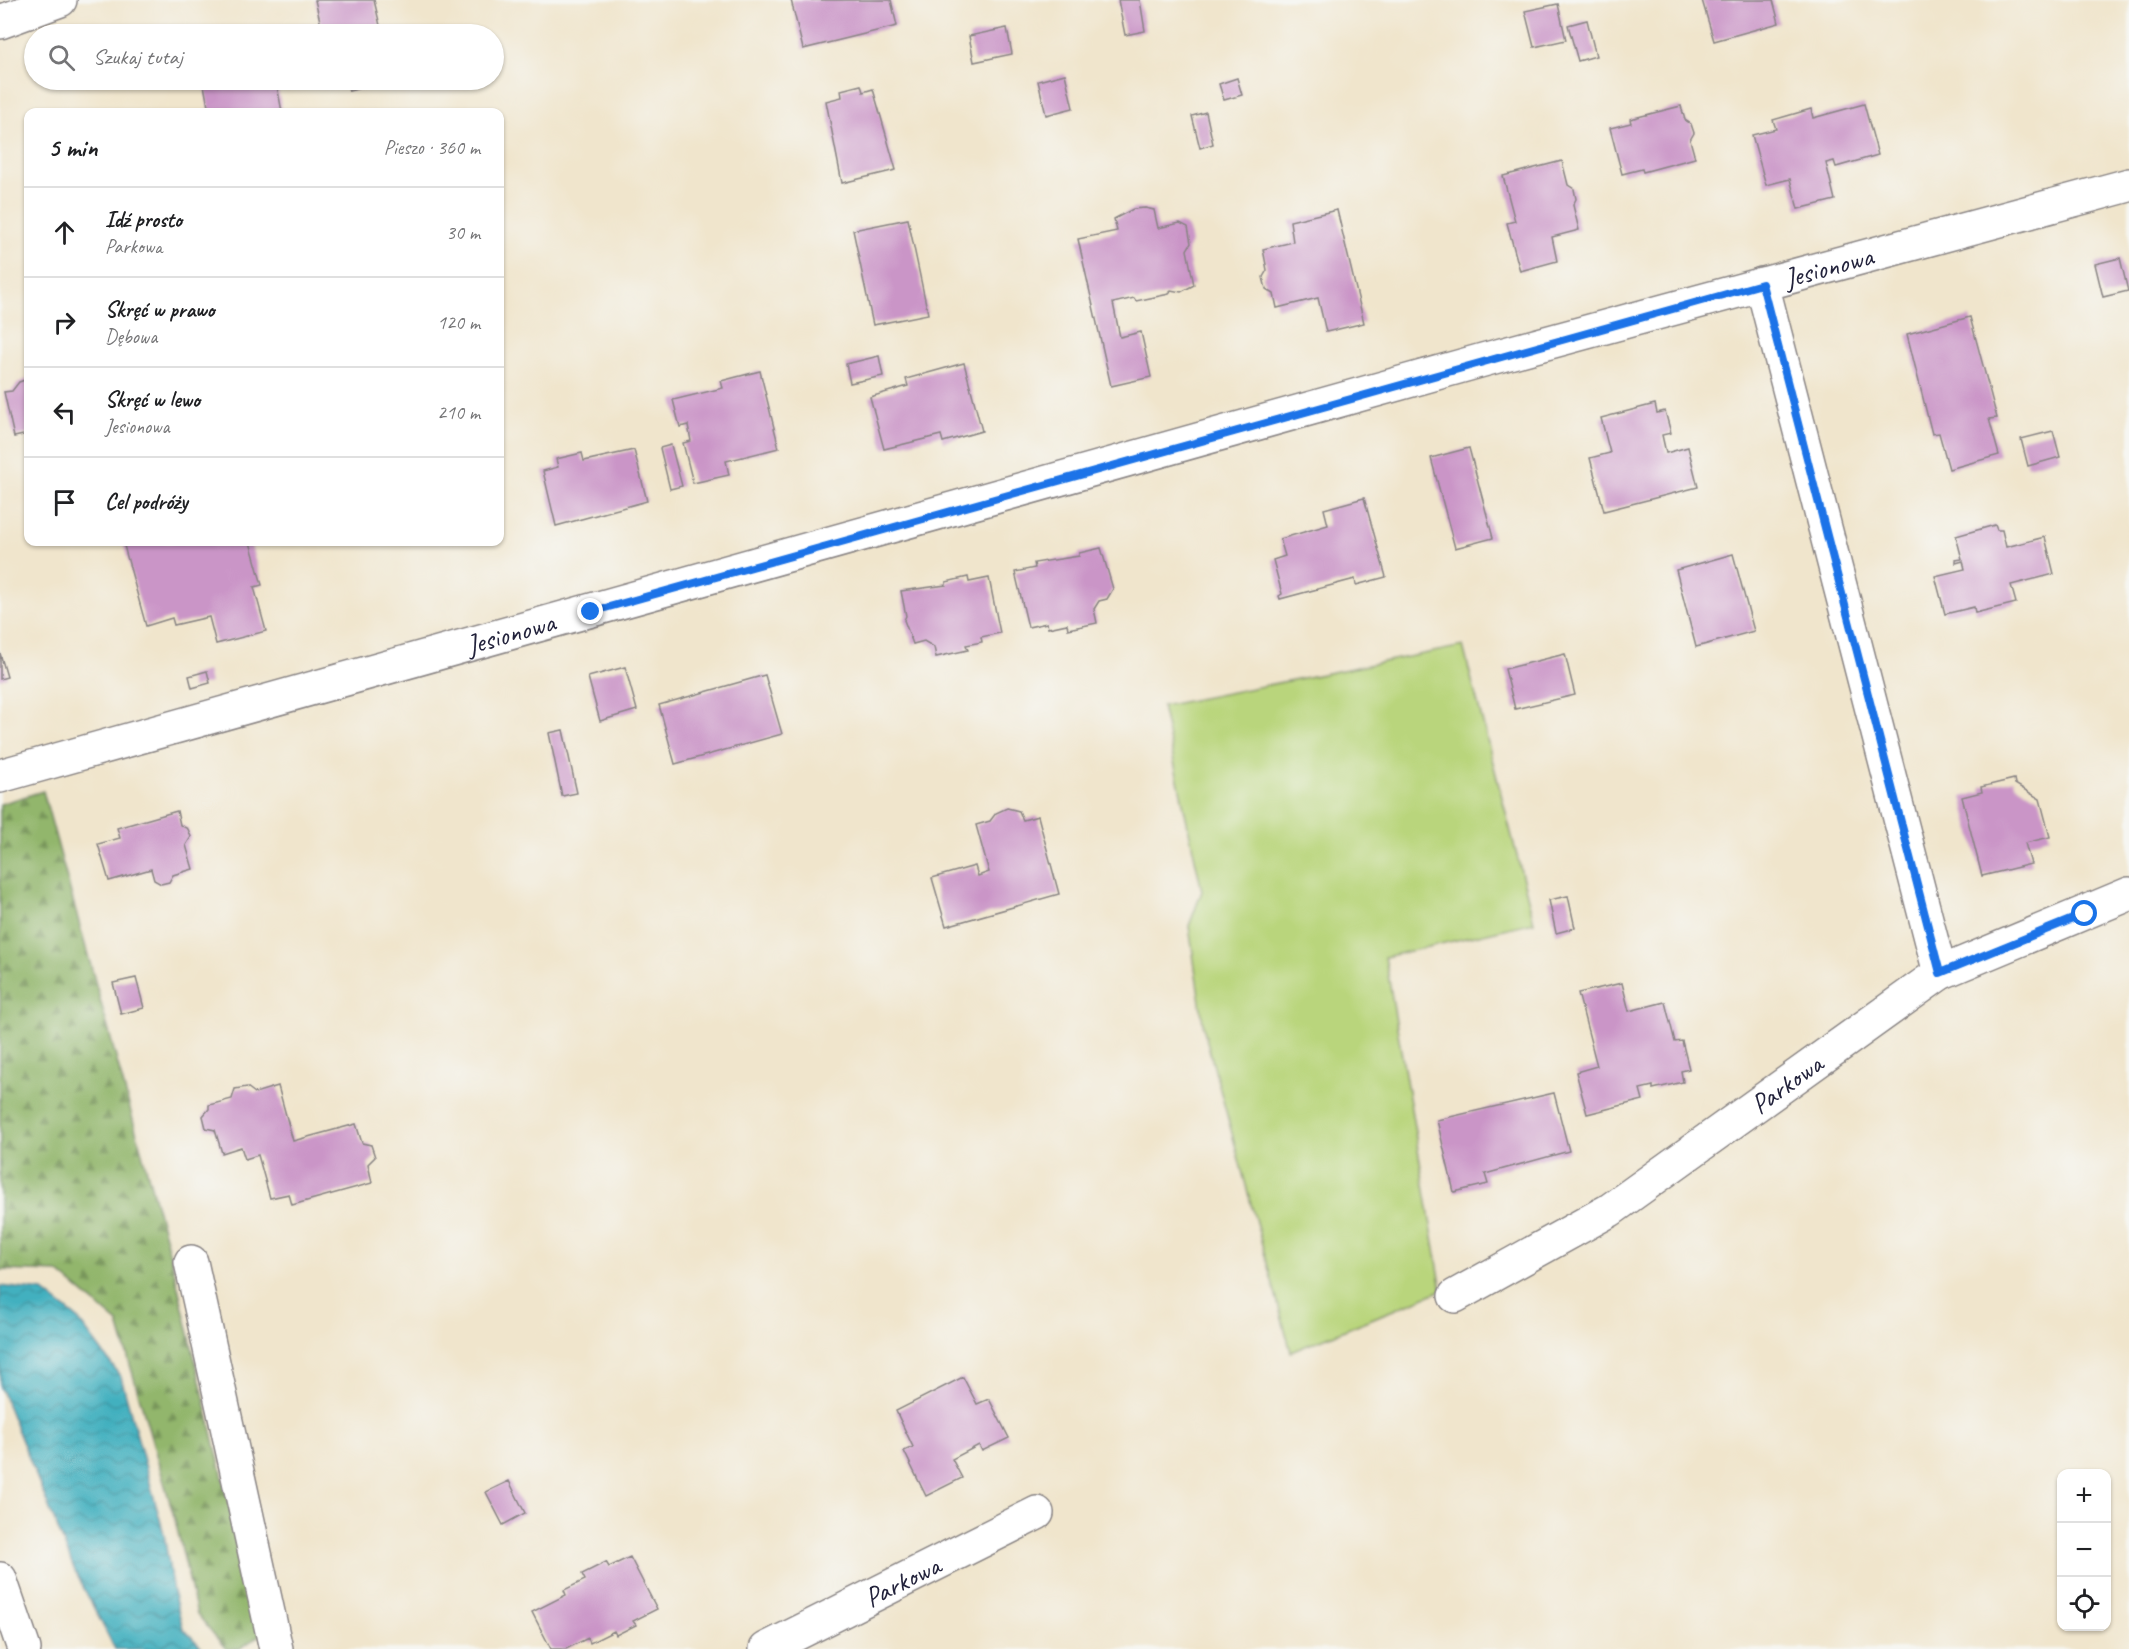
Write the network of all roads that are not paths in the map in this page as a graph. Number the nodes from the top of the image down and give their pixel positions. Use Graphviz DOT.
graph roads {
  1 [pos="60,0"];
  2 [pos="0,22"];
  3 [pos="2129,185"];
  4 [pos="1762,284"];
  5 [pos="0,776"];
  6 [pos="2129,894"];
  7 [pos="1940,973"];
  8 [pos="191,1262"];
  9 [pos="1455,1296"];
  10 [pos="1037,1513"];
  11 [pos="0,1579"];
  12 [pos="24,1649"];
  13 [pos="276,1649"];
  14 [pos="766,1649"];
  1 -- 2 [label="street"];
  3 -- 4 [label="street, Jesionowa"];
  4 -- 5 [label="street, Jesionowa"];
  4 -- 7 [label="street"];
  6 -- 7 [label="street, Parkowa"];
  7 -- 9 [label="street, Parkowa"];
  8 -- 13 [label="street"];
  10 -- 14 [label="street, Parkowa"];
  11 -- 12 [label="street"];
}
